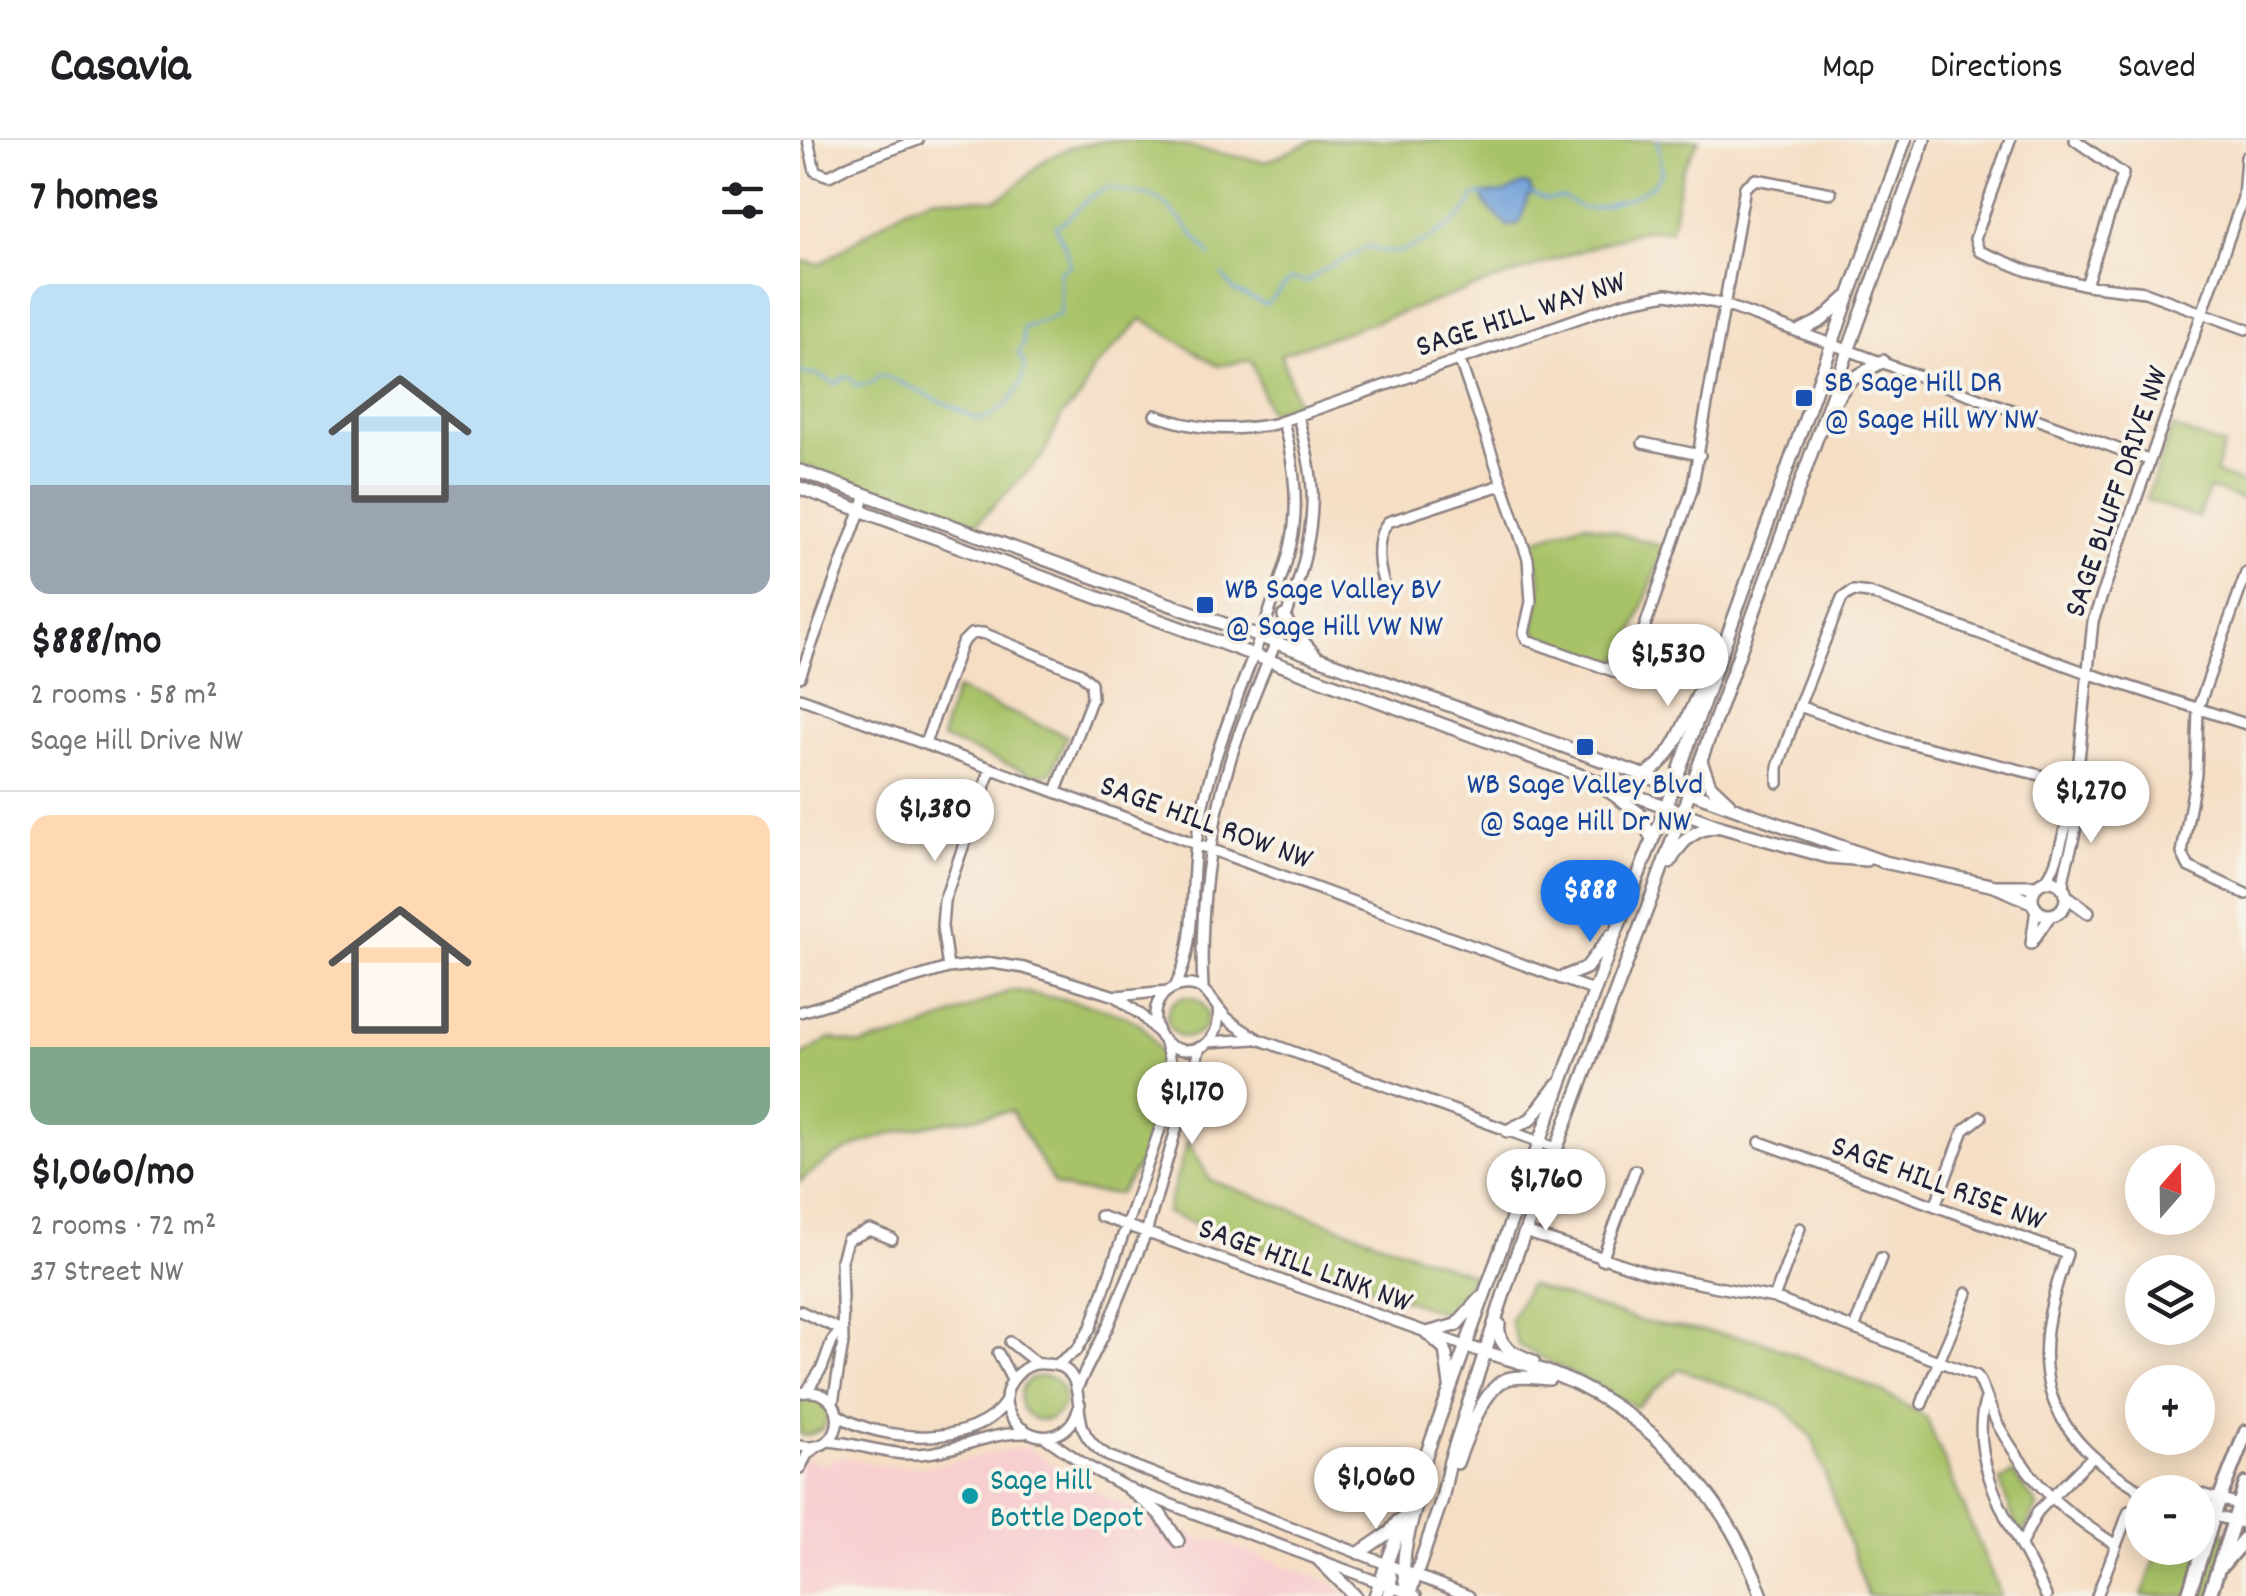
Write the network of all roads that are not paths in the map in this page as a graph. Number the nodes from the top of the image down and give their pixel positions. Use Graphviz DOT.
graph roads {
  1 [pos="808,140"];
  2 [pos="918,140"];
  3 [pos="1905,140"];
  4 [pos="1924,140"];
  5 [pos="2010,140"];
  6 [pos="2075,140"];
  7 [pos="2246,157"];
  8 [pos="1830,192"];
  9 [pos="2244,198"];
  10 [pos="2086,285"];
  11 [pos="1849,295"];
  12 [pos="1722,304"];
  13 [pos="2203,313"];
  14 [pos="2246,329"];
  15 [pos="1800,331"];
  16 [pos="1833,342"];
  17 [pos="1848,348"];
  18 [pos="1459,358"];
  19 [pos="1883,361"];
  20 [pos="1156,415"];
  21 [pos="1298,416"];
  22 [pos="1284,421"];
  23 [pos="1820,423"];
  24 [pos="1643,443"];
  25 [pos="1700,455"];
  26 [pos="2148,460"];
  27 [pos="800,471"];
  28 [pos="1502,485"];
  29 [pos="800,488"];
  30 [pos="866,496"];
  31 [pos="860,510"];
  32 [pos="2246,573"];
  33 [pos="1386,589"];
  34 [pos="1284,616"];
  35 [pos="1261,637"];
  36 [pos="1274,642"];
  37 [pos="1254,654"];
  38 [pos="1319,659"];
  39 [pos="1267,660"];
  40 [pos="1716,664"];
  41 [pos="2086,673"];
  42 [pos="800,676"];
  43 [pos="800,698"];
  44 [pos="1799,706"];
  45 [pos="2198,708"];
  46 [pos="2246,724"];
  47 [pos="925,744"];
  48 [pos="1701,760"];
  49 [pos="991,768"];
  50 [pos="1642,777"];
  51 [pos="1590,778"];
  52 [pos="1778,783"];
  53 [pos="2077,784"];
  54 [pos="1674,788"];
  55 [pos="1056,791"];
  56 [pos="1689,794"];
  57 [pos="1666,806"];
  58 [pos="1736,809"];
  59 [pos="2074,810"];
  60 [pos="1682,812"];
  61 [pos="1720,827"];
  62 [pos="1652,839"];
  63 [pos="1196,843"];
  64 [pos="1211,848"];
  65 [pos="1884,862"];
  66 [pos="2041,884"];
  67 [pos="1995,886"];
  68 [pos="1653,892"];
  69 [pos="2064,892"];
  70 [pos="2246,894"];
  71 [pos="2034,906"];
  72 [pos="2056,912"];
  73 [pos="1624,914"];
  74 [pos="1642,921"];
  75 [pos="948,968"];
  76 [pos="1561,978"];
  77 [pos="1171,989"];
  78 [pos="1203,989"];
  79 [pos="1595,991"];
  80 [pos="1115,996"];
  81 [pos="1218,1008"];
  82 [pos="800,1012"];
  83 [pos="1162,1038"];
  84 [pos="1258,1039"];
  85 [pos="1204,1045"];
  86 [pos="1566,1070"];
  87 [pos="1981,1117"];
  88 [pos="1508,1131"];
  89 [pos="1760,1142"];
  90 [pos="1540,1143"];
  91 [pos="1556,1148"];
  92 [pos="1635,1170"];
  93 [pos="1935,1206"];
  94 [pos="1100,1216"];
  95 [pos="1127,1226"];
  96 [pos="1800,1228"];
  97 [pos="1146,1232"];
  98 [pos="1525,1232"];
  99 [pos="892,1239"];
  100 [pos="1881,1258"];
  101 [pos="1602,1260"];
  102 [pos="1491,1282"];
  103 [pos="1967,1293"];
  104 [pos="1774,1298"];
  105 [pos="1501,1308"];
  106 [pos="800,1311"];
  107 [pos="1854,1329"];
  108 [pos="841,1330"];
  109 [pos="1427,1333"];
  110 [pos="1010,1342"];
  111 [pos="1468,1347"];
  112 [pos="998,1352"];
  113 [pos="1486,1352"];
  114 [pos="1940,1362"];
  115 [pos="1038,1364"];
  116 [pos="1056,1365"];
  117 [pos="1012,1380"];
  118 [pos="1577,1384"];
  119 [pos="1078,1386"];
  120 [pos="803,1392"];
  121 [pos="1449,1396"];
  122 [pos="1006,1401"];
  123 [pos="1985,1401"];
  124 [pos="833,1403"];
  125 [pos="1080,1404"];
  126 [pos="1922,1404"];
  127 [pos="838,1415"];
  128 [pos="1436,1429"];
  129 [pos="2246,1432"];
  130 [pos="1027,1433"];
  131 [pos="1044,1437"];
  132 [pos="823,1444"];
  133 [pos="800,1446"];
  134 [pos="2092,1457"];
  135 [pos="800,1468"];
  136 [pos="2125,1480"];
  137 [pos="2246,1484"];
  138 [pos="1129,1489"];
  139 [pos="1442,1499"];
  140 [pos="2052,1499"];
  141 [pos="2215,1499"];
  142 [pos="2219,1500"];
  143 [pos="2242,1506"];
  144 [pos="2215,1513"];
  145 [pos="1404,1514"];
  146 [pos="2215,1516"];
  147 [pos="2125,1519"];
  148 [pos="2240,1522"];
  149 [pos="2246,1537"];
  150 [pos="1178,1541"];
  151 [pos="2116,1545"];
  152 [pos="2020,1546"];
  153 [pos="1359,1552"];
  154 [pos="1319,1560"];
  155 [pos="1387,1563"];
  156 [pos="2198,1565"];
  157 [pos="1410,1572"];
  158 [pos="2216,1572"];
  159 [pos="1386,1588"];
  160 [pos="1411,1595"];
  161 [pos="1355,1596"];
  162 [pos="1375,1596"];
  163 [pos="1468,1596"];
  164 [pos="1762,1596"];
  165 [pos="2046,1596"];
  166 [pos="2096,1596"];
  167 [pos="2188,1596"];
  168 [pos="2209,1596"];
  1 -- 2 [label="street"];
  3 -- 11 [label="street"];
  4 -- 17 [label="street"];
  5 -- 10 [label="street"];
  6 -- 10 [label="street"];
  7 -- 9 [label="street, SAGE BLUFF DRIVE NW"];
  8 -- 12 [label="street"];
  9 -- 13 [label="street, SAGE BLUFF DRIVE NW"];
  10 -- 13 [label="street"];
  11 -- 15 [label="street"];
  11 -- 16 [label="street"];
  12 -- 15 [label="street, SAGE HILL WAY NW"];
  12 -- 18 [label="street, SAGE HILL WAY NW"];
  12 -- 25 [label="street"];
  13 -- 14 [label="street"];
  13 -- 26 [label="street, SAGE BLUFF DRIVE NW"];
  15 -- 16 [label="street, SAGE HILL WAY NW"];
  16 -- 17 [label="street, SAGE HILL WAY NW"];
  16 -- 40 [label="street"];
  17 -- 19 [label="street, SAGE HILL WAY NW"];
  17 -- 23 [label="street"];
  18 -- 21 [label="street, SAGE HILL WAY NW"];
  18 -- 28 [label="street"];
  19 -- 23 [label="street"];
  19 -- 26 [label="street, SAGE HILL WAY NW"];
  20 -- 22 [label="street, SAGE HILL WAY NW"];
  21 -- 22 [label="street, SAGE HILL WAY NW"];
  21 -- 34 [label="street"];
  22 -- 35 [label="street"];
  23 -- 48 [label="street"];
  24 -- 25 [label="street"];
  25 -- 28 [label="street"];
  26 -- 41 [label="street, SAGE BLUFF DRIVE NW"];
  27 -- 30 [label="street"];
  28 -- 33 [label="street"];
  29 -- 31 [label="street"];
  30 -- 31 [label="street"];
  30 -- 35 [label="street"];
  31 -- 37 [label="street"];
  31 -- 42 [label="street"];
  32 -- 45 [label="street"];
  34 -- 36 [label="street"];
  34 -- 38 [label="street"];
  35 -- 36 [label="street"];
  35 -- 37 [label="street"];
  36 -- 38 [label="street"];
  36 -- 39 [label="street"];
  37 -- 39 [label="street"];
  37 -- 63 [label="street"];
  38 -- 50 [label="street"];
  39 -- 51 [label="street"];
  39 -- 64 [label="street"];
  40 -- 50 [label="street"];
  40 -- 54 [label="street"];
  41 -- 44 [label="street"];
  41 -- 45 [label="street"];
  41 -- 53 [label="street, SAGE BLUFF DRIVE NW"];
  43 -- 47 [label="street, SAGE HILL ROW NW"];
  44 -- 52 [label="street"];
  44 -- 53 [label="street"];
  45 -- 46 [label="street"];
  45 -- 70 [label="street"];
  47 -- 49 [label="street, SAGE HILL ROW NW"];
  47 -- 55 [label="street"];
  48 -- 56 [label="street"];
  48 -- 58 [label="street"];
  49 -- 55 [label="street, SAGE HILL ROW NW"];
  49 -- 75 [label="street"];
  50 -- 54 [label="street"];
  51 -- 57 [label="street"];
  51 -- 62 [label="street"];
  53 -- 59 [label="street, SAGE BLUFF DRIVE NW"];
  54 -- 56 [label="street"];
  54 -- 57 [label="street"];
  55 -- 63 [label="street, SAGE HILL ROW NW"];
  56 -- 58 [label="street"];
  56 -- 60 [label="street"];
  57 -- 60 [label="street"];
  57 -- 62 [label="street"];
  58 -- 65 [label="street"];
  59 -- 66 [label="street, SAGE BLUFF DRIVE NW"];
  59 -- 69 [label="street, SAGE BLUFF DRIVE NW"];
  60 -- 61 [label="street"];
  60 -- 68 [label="street"];
  61 -- 65 [label="street"];
  61 -- 68 [label="street"];
  62 -- 73 [label="street"];
  63 -- 64 [label="street, SAGE HILL ROW NW"];
  63 -- 77 [label="street"];
  64 -- 76 [label="street, SAGE HILL ROW NW"];
  64 -- 78 [label="street"];
  65 -- 67 [label="street"];
  66 -- 67 [label="street"];
  66 -- 69 [label="street"];
  66 -- 71 [label="street"];
  67 -- 71 [label="street"];
  68 -- 74 [label="street"];
  69 -- 72 [label="street"];
  69 -- 72 [label="street"];
  71 -- 72 [label="street"];
  71 -- 72 [label="street"];
  73 -- 74 [label="street"];
  73 -- 76 [label="street"];
  73 -- 79 [label="street"];
  74 -- 91 [label="street"];
  75 -- 80 [label="street"];
  75 -- 82 [label="street"];
  76 -- 79 [label="street, SAGE HILL ROW NW"];
  77 -- 78 [label="street"];
  77 -- 80 [label="street"];
  77 -- 83 [label="street"];
  78 -- 81 [label="street"];
  79 -- 86 [label="street"];
  80 -- 83 [label="street"];
  81 -- 84 [label="street"];
  81 -- 85 [label="street"];
  83 -- 85 [label="street"];
  83 -- 95 [label="street"];
  84 -- 85 [label="street"];
  84 -- 88 [label="street"];
  85 -- 97 [label="street"];
  86 -- 88 [label="street"];
  86 -- 90 [label="street"];
  87 -- 93 [label="street"];
  88 -- 90 [label="street"];
  89 -- 93 [label="street, SAGE HILL RISE NW"];
  90 -- 91 [label="street"];
  90 -- 102 [label="street"];
  91 -- 98 [label="street"];
  92 -- 101 [label="street"];
  93 -- 134 [label="street, SAGE HILL RISE NW"];
  94 -- 95 [label="street, SAGE HILL LINK NW"];
  95 -- 97 [label="street, SAGE HILL LINK NW"];
  95 -- 116 [label="street"];
  96 -- 104 [label="street"];
  97 -- 109 [label="street, SAGE HILL LINK NW"];
  97 -- 119 [label="street"];
  98 -- 101 [label="street"];
  98 -- 105 [label="street"];
  99 -- 108 [label="street"];
  100 -- 107 [label="street"];
  101 -- 104 [label="street"];
  102 -- 109 [label="street"];
  102 -- 111 [label="street"];
  103 -- 114 [label="street"];
  104 -- 107 [label="street"];
  105 -- 113 [label="street"];
  105 -- 118 [label="street"];
  106 -- 108 [label="street"];
  107 -- 114 [label="street"];
  108 -- 120 [label="street"];
  108 -- 124 [label="street"];
  109 -- 111 [label="street, SAGE HILL LINK NW"];
  109 -- 121 [label="street"];
  110 -- 115 [label="street"];
  111 -- 113 [label="street"];
  111 -- 121 [label="street"];
  112 -- 117 [label="street"];
  113 -- 118 [label="street"];
  113 -- 139 [label="street"];
  114 -- 123 [label="street"];
  114 -- 126 [label="street"];
  115 -- 116 [label="street"];
  115 -- 117 [label="street"];
  116 -- 119 [label="street"];
  117 -- 122 [label="street"];
  118 -- 139 [label="street"];
  118 -- 164 [label="street"];
  119 -- 125 [label="street"];
  120 -- 124 [label="street"];
  121 -- 128 [label="street"];
  122 -- 127 [label="street"];
  122 -- 130 [label="street"];
  123 -- 140 [label="street"];
  123 -- 152 [label="street"];
  124 -- 127 [label="street"];
  125 -- 131 [label="street"];
  125 -- 153 [label="street"];
  127 -- 132 [label="street"];
  128 -- 145 [label="street"];
  128 -- 157 [label="street"];
  129 -- 142 [label="main road"];
  130 -- 131 [label="street"];
  130 -- 132 [label="street"];
  131 -- 138 [label="street"];
  132 -- 133 [label="street"];
  132 -- 135 [label="street"];
  134 -- 136 [label="street, SAGE HILL RISE NW"];
  134 -- 140 [label="street"];
  137 -- 143 [label="main road"];
  138 -- 150 [label="street"];
  138 -- 154 [label="street"];
  139 -- 157 [label="street"];
  140 -- 151 [label="street"];
  140 -- 152 [label="street"];
  141 -- 142 [label="street, SAGE HILL RISE NW"];
  142 -- 143 [label="street, SAGE HILL RISE NW"];
  142 -- 144 [label="main road"];
  143 -- 148 [label="main road"];
  145 -- 153 [label="street"];
  145 -- 155 [label="street"];
  146 -- 148 [label="street"];
  147 -- 151 [label="street"];
  148 -- 158 [label="main road"];
  149 -- 158 [label="main road"];
  151 -- 166 [label="street"];
  152 -- 165 [label="street"];
  153 -- 155 [label="street"];
  154 -- 159 [label="street"];
  154 -- 161 [label="street"];
  155 -- 157 [label="street"];
  155 -- 159 [label="street"];
  156 -- 167 [label="main road"];
  157 -- 160 [label="street"];
  157 -- 163 [label="street"];
  158 -- 168 [label="main road"];
  159 -- 160 [label="street"];
  159 -- 162 [label="street"];
}
